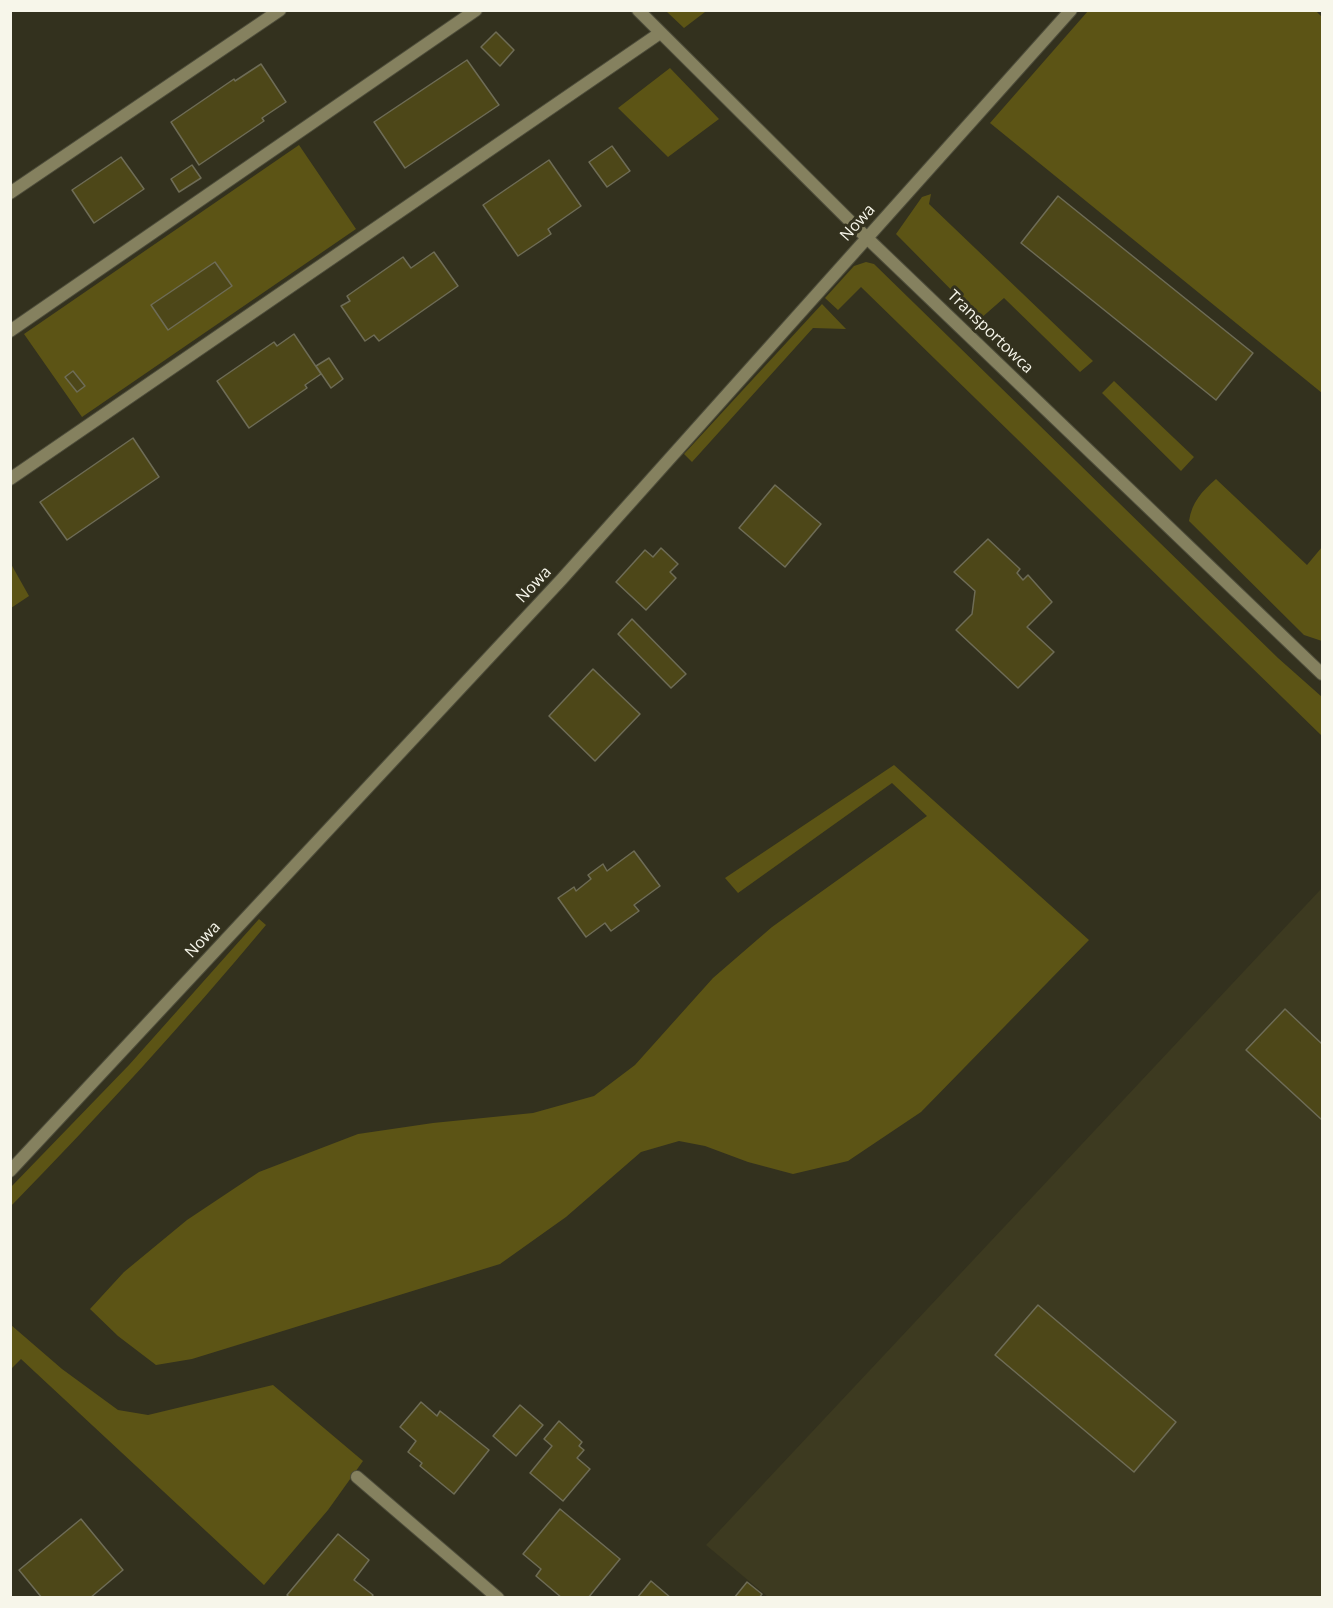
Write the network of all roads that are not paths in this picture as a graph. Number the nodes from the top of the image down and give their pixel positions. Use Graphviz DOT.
graph roads {
  1 [pos="280,10"];
  2 [pos="476,10"];
  3 [pos="638,10"];
  4 [pos="1071,10"];
  5 [pos="660,33"];
  6 [pos="10,193"];
  7 [pos="867,238"];
  8 [pos="10,331"];
  9 [pos="10,479"];
  10 [pos="1323,674"];
  11 [pos="10,1171"];
  12 [pos="357,1478"];
  13 [pos="498,1598"];
  1 -- 6 [label="street"];
  2 -- 8 [label="street"];
  3 -- 5 [label="street, Transportowca"];
  4 -- 7 [label="street, Nowa"];
  5 -- 7 [label="street, Transportowca"];
  5 -- 9 [label="street"];
  7 -- 10 [label="street, Transportowca"];
  7 -- 11 [label="street, Nowa"];
  12 -- 13 [label="street"];
}
